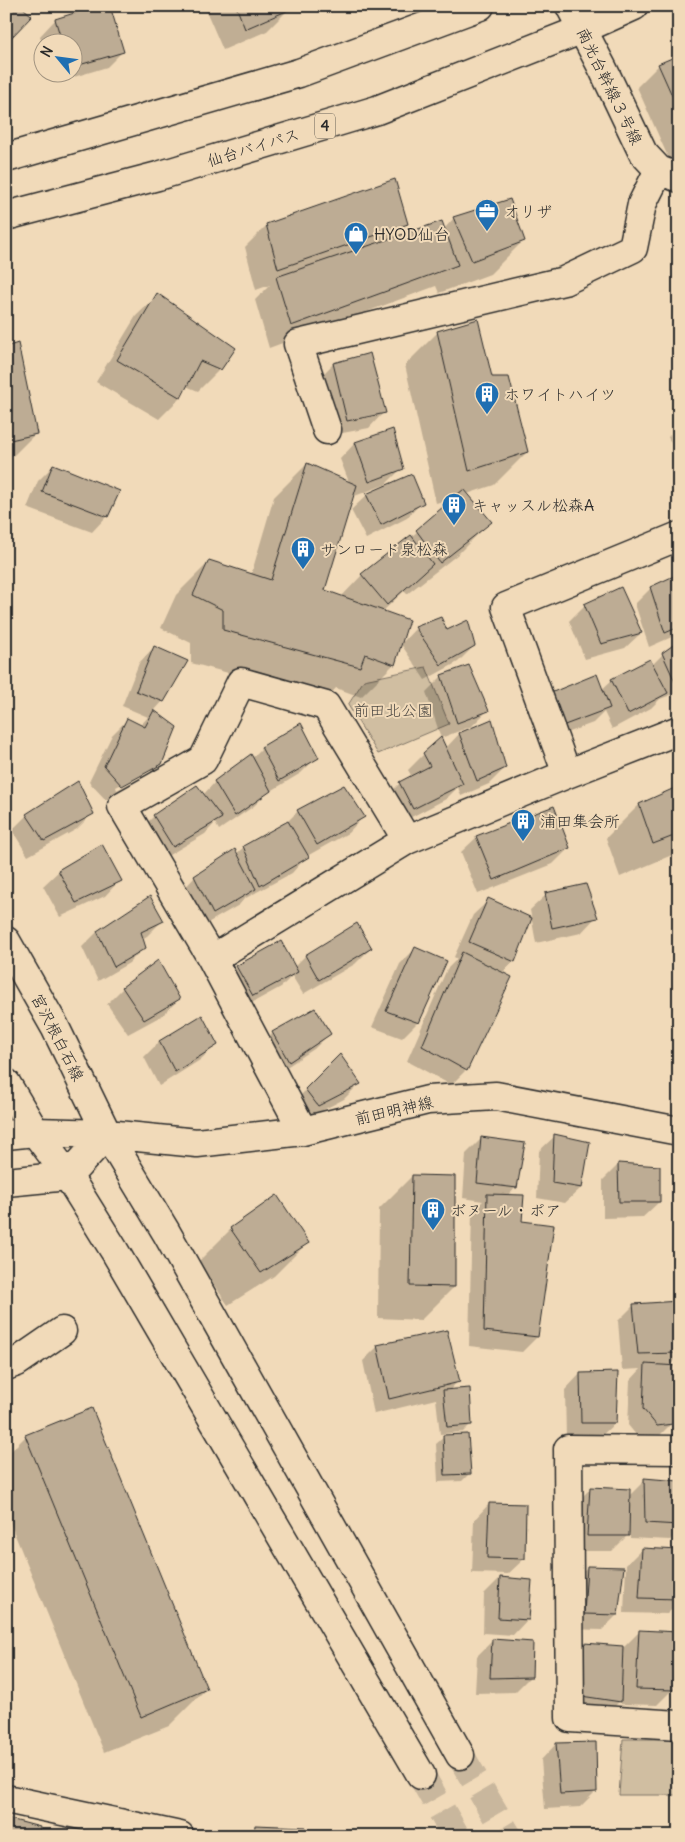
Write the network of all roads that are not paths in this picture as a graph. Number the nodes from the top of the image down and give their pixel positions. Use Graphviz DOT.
graph roads {
  1 [pos="480,6"];
  2 [pos="634,6"];
  3 [pos="577,18"];
  4 [pos="6,158"];
  5 [pos="669,174"];
  6 [pos="6,216"];
  7 [pos="327,430"];
  8 [pos="679,536"];
  9 [pos="679,730"];
  10 [pos="567,774"];
  11 [pos="407,840"];
  12 [pos="6,941"];
  13 [pos="212,960"];
  14 [pos="6,1083"];
  15 [pos="679,1131"];
  16 [pos="35,1132"];
  17 [pos="302,1132"];
  18 [pos="107,1134"];
  19 [pos="6,1135"];
  20 [pos="68,1176"];
  21 [pos="6,1182"];
  22 [pos="62,1331"];
  23 [pos="6,1366"];
  24 [pos="679,1450"];
  25 [pos="679,1725"];
  26 [pos="460,1755"];
  27 [pos="420,1775"];
  28 [pos="6,1799"];
  29 [pos="180,1836"];
  1 -- 4 [label="main road"];
  2 -- 3 [label="main road, 仙台バイパス / 4"];
  3 -- 5 [label="main road, 南光台幹線３号線"];
  3 -- 6 [label="main road, 仙台バイパス / 4"];
  5 -- 7 [label="main road"];
  8 -- 10 [label="main road"];
  9 -- 10 [label="main road"];
  10 -- 11 [label="main road"];
  11 -- 13 [label="main road"];
  11 -- 13 [label="main road"];
  12 -- 18 [label="main road, 宮沢根白石線"];
  13 -- 17 [label="main road"];
  14 -- 16 [label="main road"];
  15 -- 17 [label="main road, 前田明神線"];
  16 -- 18 [label="main road, 前田明神線"];
  16 -- 19 [label="main road, 前田明神線"];
  16 -- 20 [label="main road"];
  17 -- 18 [label="main road, 前田明神線"];
  18 -- 20 [label="main road"];
  18 -- 26 [label="main road, 宮沢根白石線"];
  20 -- 21 [label="main road"];
  20 -- 27 [label="main road"];
  22 -- 23 [label="main road"];
  24 -- 25 [label="main road"];
  28 -- 29 [label="main road"];
}
